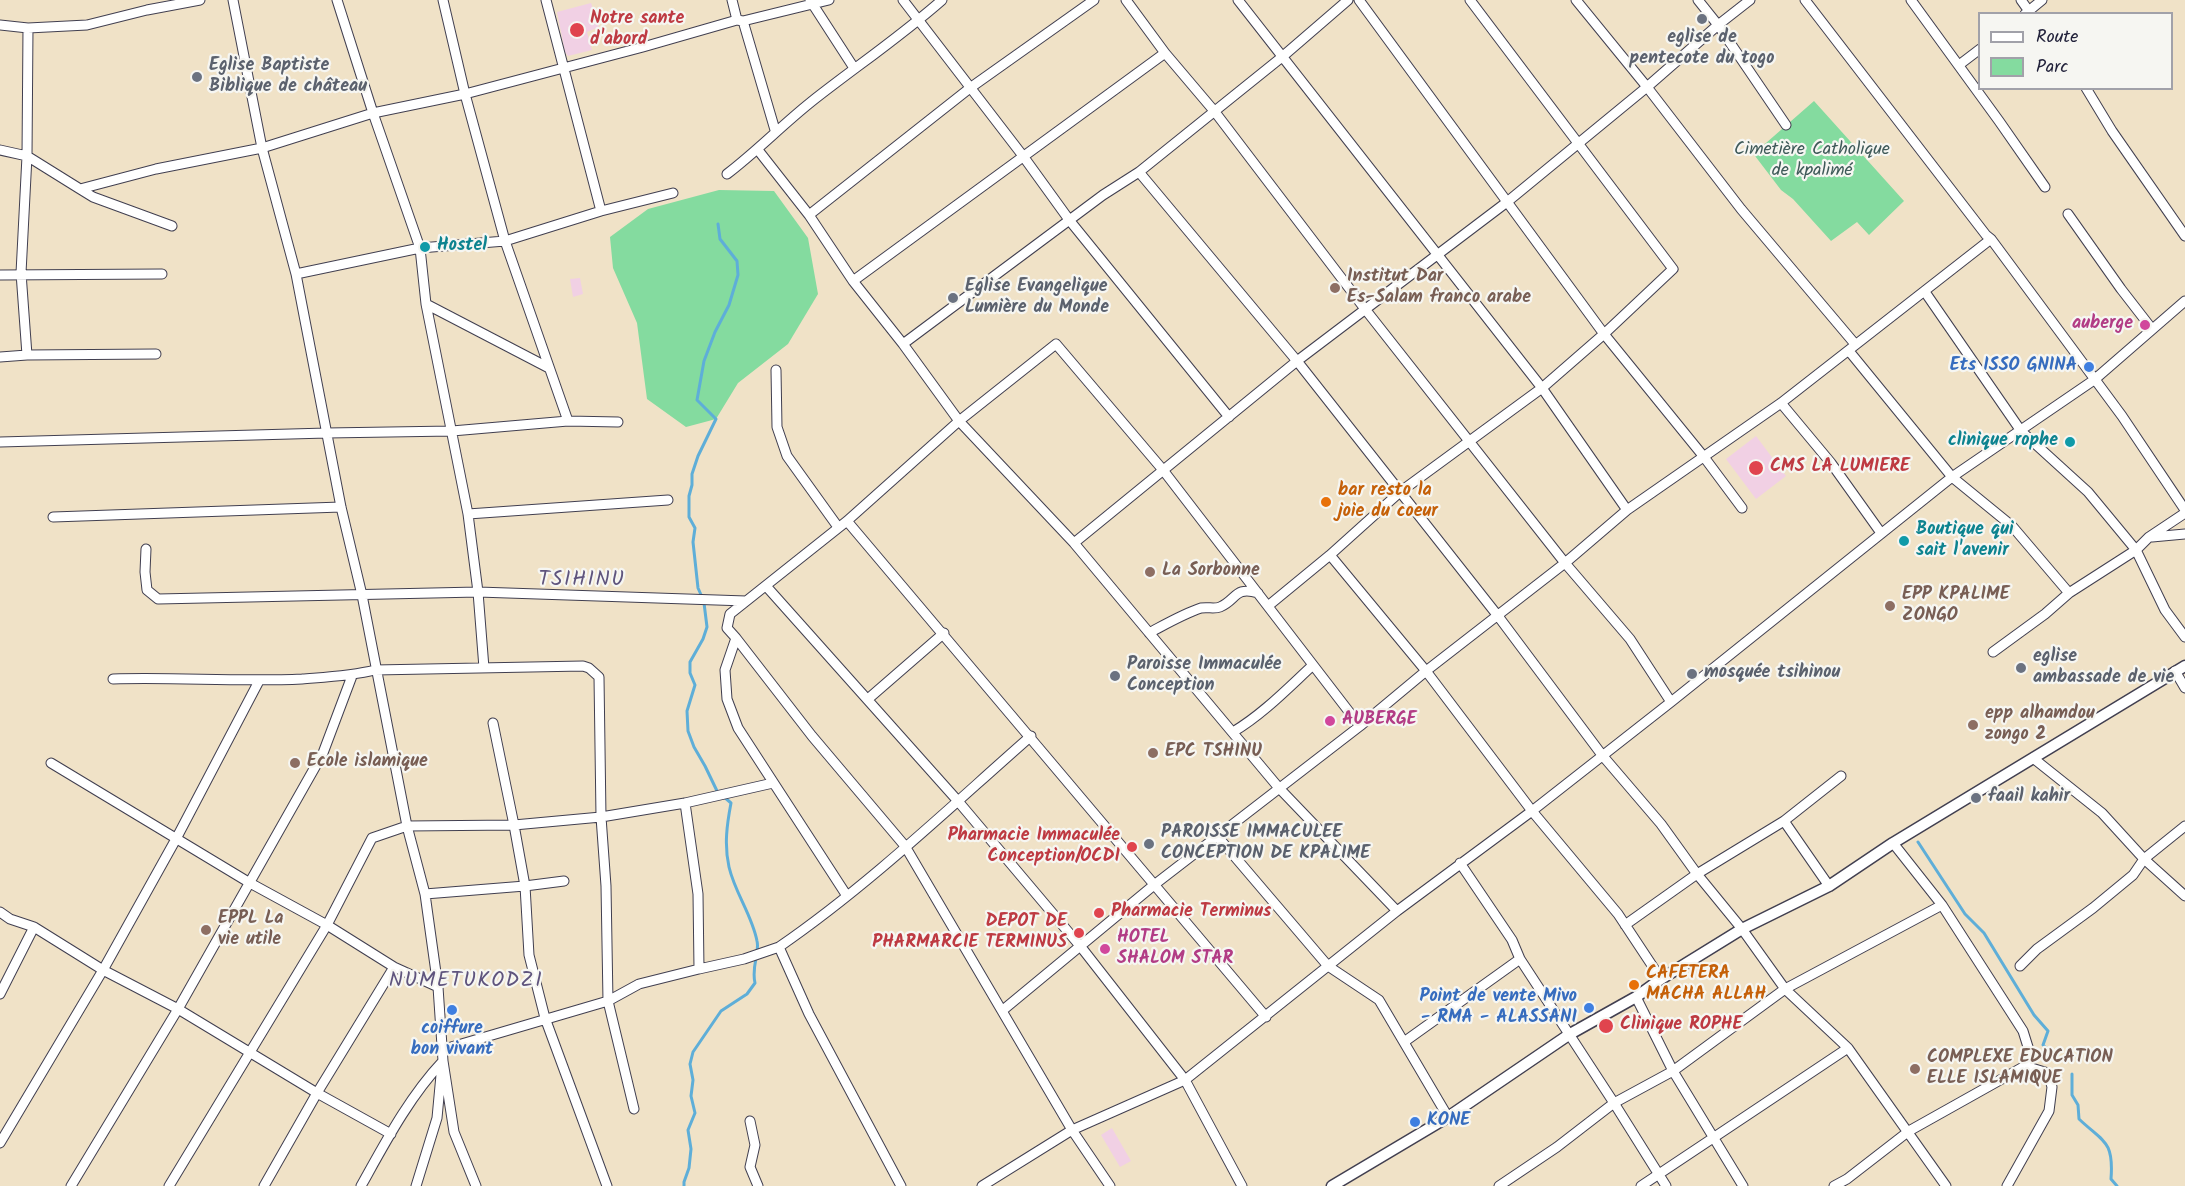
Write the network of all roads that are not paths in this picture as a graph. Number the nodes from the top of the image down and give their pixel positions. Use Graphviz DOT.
graph roads {
  1 [pos="144,0"];
  2 [pos="200,0"];
  3 [pos="233,0"];
  4 [pos="337,0"];
  5 [pos="443,0"];
  6 [pos="546,0"];
  7 [pos="732,0"];
  8 [pos="829,0"];
  9 [pos="903,0"];
  10 [pos="942,0"];
  11 [pos="1094,0"];
  12 [pos="1126,0"];
  13 [pos="1238,0"];
  14 [pos="1348,0"];
  15 [pos="1359,0"];
  16 [pos="1470,0"];
  17 [pos="1576,0"];
  18 [pos="1698,0"];
  19 [pos="1750,0"];
  20 [pos="1805,0"];
  21 [pos="1911,0"];
  22 [pos="2042,0"];
  23 [pos="811,2"];
  24 [pos="147,10"];
  25 [pos="2030,12"];
  26 [pos="740,20"];
  27 [pos="919,20"];
  28 [pos="0,25"];
  29 [pos="1718,25"];
  30 [pos="28,28"];
  31 [pos="1978,51"];
  32 [pos="1165,54"];
  33 [pos="1282,57"];
  34 [pos="1959,65"];
  35 [pos="563,67"];
  36 [pos="854,68"];
  37 [pos="1647,87"];
  38 [pos="970,88"];
  39 [pos="2087,90"];
  40 [pos="465,94"];
  41 [pos="1215,112"];
  42 [pos="373,113"];
  43 [pos="1786,125"];
  44 [pos="775,130"];
  45 [pos="1578,143"];
  46 [pos="262,148"];
  47 [pos="0,150"];
  48 [pos="758,150"];
  49 [pos="27,156"];
  50 [pos="1023,156"];
  51 [pos="1139,172"];
  52 [pos="726,174"];
  53 [pos="2045,187"];
  54 [pos="80,189"];
  55 [pos="673,193"];
  56 [pos="1507,202"];
  57 [pos="601,211"];
  58 [pos="2068,214"];
  59 [pos="809,215"];
  60 [pos="1070,222"];
  61 [pos="172,226"];
  62 [pos="2185,236"];
  63 [pos="1991,239"];
  64 [pos="505,241"];
  65 [pos="420,248"];
  66 [pos="1438,255"];
  67 [pos="21,273"];
  68 [pos="162,274"];
  69 [pos="296,274"];
  70 [pos="0,275"];
  71 [pos="853,281"];
  72 [pos="1925,292"];
  73 [pos="2185,302"];
  74 [pos="426,304"];
  75 [pos="1365,309"];
  76 [pos="2152,329"];
  77 [pos="1604,334"];
  78 [pos="903,344"];
  79 [pos="1852,347"];
  80 [pos="156,354"];
  81 [pos="27,355"];
  82 [pos="0,357"];
  83 [pos="1297,362"];
  84 [pos="549,369"];
  85 [pos="776,370"];
  86 [pos="2094,380"];
  87 [pos="1542,388"];
  88 [pos="1781,403"];
  89 [pos="1229,417"];
  90 [pos="568,421"];
  91 [pos="959,421"];
  92 [pos="618,422"];
  93 [pos="452,431"];
  94 [pos="2021,431"];
  95 [pos="327,432"];
  96 [pos="1470,441"];
  97 [pos="0,442"];
  98 [pos="1704,457"];
  99 [pos="1163,470"];
  100 [pos="1952,477"];
  101 [pos="1400,492"];
  102 [pos="668,500"];
  103 [pos="341,507"];
  104 [pos="1742,508"];
  105 [pos="1627,510"];
  106 [pos="2185,511"];
  107 [pos="468,514"];
  108 [pos="53,517"];
  109 [pos="848,521"];
  110 [pos="838,527"];
  111 [pos="1881,533"];
  112 [pos="2185,534"];
  113 [pos="2149,537"];
  114 [pos="1074,543"];
  115 [pos="146,549"];
  116 [pos="2136,550"];
  117 [pos="1330,555"];
  118 [pos="1565,563"];
  119 [pos="766,586"];
  120 [pos="478,592"];
  121 [pos="1258,593"];
  122 [pos="2069,593"];
  123 [pos="362,595"];
  124 [pos="746,601"];
  125 [pos="1268,606"];
  126 [pos="1498,616"];
  127 [pos="944,633"];
  128 [pos="1149,633"];
  129 [pos="2185,637"];
  130 [pos="736,638"];
  131 [pos="1993,652"];
  132 [pos="1313,665"];
  133 [pos="484,668"];
  134 [pos="2180,668"];
  135 [pos="375,670"];
  136 [pos="1426,671"];
  137 [pos="352,676"];
  138 [pos="113,679"];
  139 [pos="258,681"];
  140 [pos="2185,688"];
  141 [pos="868,699"];
  142 [pos="1671,702"];
  143 [pos="493,723"];
  144 [pos="1360,726"];
  145 [pos="1233,732"];
  146 [pos="1030,735"];
  147 [pos="1602,755"];
  148 [pos="2032,758"];
  149 [pos="51,763"];
  150 [pos="1841,776"];
  151 [pos="773,783"];
  152 [pos="1279,788"];
  153 [pos="957,800"];
  154 [pos="685,803"];
  155 [pos="1532,811"];
  156 [pos="601,817"];
  157 [pos="1784,821"];
  158 [pos="514,825"];
  159 [pos="407,826"];
  160 [pos="2185,826"];
  161 [pos="1218,837"];
  162 [pos="176,838"];
  163 [pos="1893,843"];
  164 [pos="905,846"];
  165 [pos="2144,859"];
  166 [pos="1460,863"];
  167 [pos="1696,874"];
  168 [pos="564,881"];
  169 [pos="250,884"];
  170 [pos="1154,885"];
  171 [pos="525,886"];
  172 [pos="1829,886"];
  173 [pos="425,894"];
  174 [pos="847,896"];
  175 [pos="2185,896"];
  176 [pos="1942,905"];
  177 [pos="1397,911"];
  178 [pos="0,912"];
  179 [pos="327,924"];
  180 [pos="1625,925"];
  181 [pos="34,927"];
  182 [pos="1742,929"];
  183 [pos="779,947"];
  184 [pos="1081,947"];
  185 [pos="1520,959"];
  186 [pos="1328,966"];
  187 [pos="2020,966"];
  188 [pos="394,967"];
  189 [pos="699,969"];
  190 [pos="103,970"];
  191 [pos="1661,980"];
  192 [pos="438,987"];
  193 [pos="1785,989"];
  194 [pos="0,994"];
  195 [pos="1636,997"];
  196 [pos="608,1001"];
  197 [pos="178,1009"];
  198 [pos="1003,1010"];
  199 [pos="1266,1017"];
  200 [pos="545,1018"];
  201 [pos="1570,1034"];
  202 [pos="1404,1042"];
  203 [pos="1848,1048"];
  204 [pos="441,1050"];
  205 [pos="250,1051"];
  206 [pos="443,1061"];
  207 [pos="2025,1066"];
  208 [pos="1673,1071"];
  209 [pos="1185,1080"];
  210 [pos="317,1093"];
  211 [pos="1614,1103"];
  212 [pos="634,1109"];
  213 [pos="1448,1116"];
  214 [pos="750,1121"];
  215 [pos="1072,1130"];
  216 [pos="1909,1131"];
  217 [pos="391,1134"];
  218 [pos="1714,1138"];
  219 [pos="0,1143"];
  220 [pos="1659,1173"];
  221 [pos="992,1184"];
  222 [pos="71,1186"];
  223 [pos="169,1186"];
  224 [pos="264,1186"];
  225 [pos="361,1186"];
  226 [pos="416,1186"];
  227 [pos="476,1186"];
  228 [pos="607,1186"];
  229 [pos="758,1186"];
  230 [pos="902,1186"];
  231 [pos="982,1186"];
  232 [pos="1110,1186"];
  233 [pos="1242,1186"];
  234 [pos="1332,1186"];
  235 [pos="1499,1186"];
  236 [pos="1641,1186"];
  237 [pos="1666,1186"];
  238 [pos="1743,1186"];
  239 [pos="1834,1186"];
  240 [pos="1946,1186"];
  241 [pos="2007,1186"];
  1 -- 24 [label="street"];
  2 -- 24 [label="street"];
  3 -- 46 [label="street"];
  4 -- 42 [label="street"];
  5 -- 40 [label="street"];
  6 -- 35 [label="street"];
  7 -- 26 [label="street"];
  8 -- 23 [label="street"];
  9 -- 27 [label="street"];
  10 -- 27 [label="street"];
  11 -- 38 [label="street"];
  12 -- 32 [label="street"];
  13 -- 33 [label="street"];
  14 -- 33 [label="street"];
  15 -- 56 [label="street"];
  16 -- 45 [label="street"];
  17 -- 37 [label="street"];
  18 -- 29 [label="street"];
  19 -- 29 [label="street"];
  20 -- 63 [label="street"];
  21 -- 34 [label="street"];
  22 -- 25 [label="street"];
  23 -- 26 [label="street"];
  23 -- 36 [label="street"];
  24 -- 30 [label="street"];
  26 -- 35 [label="street"];
  26 -- 44 [label="street"];
  27 -- 36 [label="street"];
  27 -- 38 [label="street"];
  28 -- 30 [label="street"];
  29 -- 37 [label="street"];
  29 -- 43 [label="street"];
  30 -- 49 [label="street"];
  31 -- 34 [label="street"];
  32 -- 41 [label="street"];
  32 -- 50 [label="street"];
  33 -- 41 [label="street"];
  33 -- 66 [label="street"];
  34 -- 53 [label="street"];
  35 -- 40 [label="street"];
  35 -- 57 [label="street"];
  36 -- 44 [label="street"];
  37 -- 45 [label="street"];
  37 -- 79 [label="street"];
  38 -- 50 [label="street"];
  38 -- 59 [label="street"];
  39 -- 62 [label="street"];
  40 -- 42 [label="street"];
  40 -- 64 [label="street"];
  41 -- 51 [label="street"];
  41 -- 75 [label="street"];
  42 -- 46 [label="street"];
  42 -- 65 [label="street"];
  44 -- 48 [label="street"];
  45 -- 56 [label="street"];
  45 -- 77 [label="street"];
  46 -- 54 [label="street"];
  46 -- 69 [label="street"];
  47 -- 49 [label="street"];
  48 -- 52 [label="street"];
  48 -- 59 [label="street"];
  49 -- 54 [label="street"];
  49 -- 67 [label="street"];
  50 -- 60 [label="street"];
  50 -- 71 [label="street"];
  51 -- 60 [label="street"];
  51 -- 83 [label="street"];
  54 -- 61 [label="street"];
  55 -- 57 [label="street"];
  56 -- 66 [label="street"];
  56 -- 77 [label="street"];
  57 -- 64 [label="street"];
  58 -- 76 [label="street"];
  59 -- 71 [label="street"];
  60 -- 78 [label="street"];
  60 -- 89 [label="street"];
  63 -- 72 [label="street"];
  63 -- 86 [label="street"];
  64 -- 65 [label="street"];
  64 -- 84 [label="street"];
  65 -- 69 [label="street"];
  65 -- 74 [label="street"];
  66 -- 75 [label="street"];
  66 -- 87 [label="street"];
  67 -- 68 [label="street"];
  67 -- 70 [label="street"];
  67 -- 81 [label="street"];
  69 -- 95 [label="street"];
  71 -- 78 [label="street"];
  72 -- 79 [label="street"];
  72 -- 94 [label="street"];
  73 -- 76 [label="street"];
  74 -- 84 [label="street"];
  74 -- 93 [label="street"];
  75 -- 83 [label="street"];
  75 -- 96 [label="street"];
  76 -- 86 [label="street"];
  77 -- 87 [label="street"];
  77 -- 98 [label="street"];
  78 -- 91 [label="street"];
  79 -- 88 [label="street"];
  79 -- 100 [label="street"];
  80 -- 81 [label="street"];
  81 -- 82 [label="street"];
  83 -- 89 [label="street"];
  83 -- 101 [label="street"];
  84 -- 90 [label="street"];
  85 -- 110 [label="street"];
  86 -- 94 [label="street"];
  86 -- 106 [label="street"];
  87 -- 96 [label="street"];
  87 -- 105 [label="street"];
  88 -- 98 [label="street"];
  88 -- 111 [label="street"];
  89 -- 99 [label="street"];
  90 -- 92 [label="street"];
  90 -- 93 [label="street"];
  91 -- 99 [label="street"];
  91 -- 109 [label="street"];
  91 -- 114 [label="street"];
  93 -- 95 [label="street"];
  93 -- 107 [label="street"];
  94 -- 100 [label="street"];
  94 -- 116 [label="street"];
  95 -- 97 [label="street"];
  95 -- 103 [label="street"];
  96 -- 101 [label="street"];
  96 -- 118 [label="street"];
  98 -- 104 [label="street"];
  98 -- 105 [label="street"];
  99 -- 114 [label="street"];
  99 -- 121 [label="street"];
  100 -- 111 [label="street"];
  100 -- 122 [label="street"];
  101 -- 117 [label="street"];
  101 -- 126 [label="street"];
  102 -- 107 [label="street"];
  103 -- 108 [label="street"];
  103 -- 123 [label="street"];
  105 -- 118 [label="street"];
  106 -- 113 [label="street"];
  107 -- 120 [label="street"];
  109 -- 110 [label="street"];
  109 -- 127 [label="street"];
  110 -- 119 [label="street"];
  111 -- 142 [label="street"];
  112 -- 113 [label="street"];
  113 -- 116 [label="street"];
  114 -- 128 [label="street"];
  115 -- 123 [label="street"];
  116 -- 122 [label="street"];
  116 -- 129 [label="street"];
  117 -- 125 [label="street"];
  117 -- 136 [label="street"];
  118 -- 126 [label="street"];
  118 -- 142 [label="street"];
  119 -- 124 [label="street"];
  119 -- 141 [label="street"];
  120 -- 123 [label="street"];
  120 -- 124 [label="street"];
  120 -- 133 [label="street"];
  121 -- 125 [label="street"];
  121 -- 128 [label="street"];
  122 -- 131 [label="street"];
  123 -- 135 [label="street"];
  124 -- 130 [label="street"];
  125 -- 132 [label="street"];
  126 -- 136 [label="street"];
  126 -- 147 [label="street"];
  127 -- 141 [label="street"];
  127 -- 146 [label="street"];
  128 -- 145 [label="street"];
  130 -- 151 [label="street"];
  130 -- 164 [label="street"];
  132 -- 144 [label="street"];
  132 -- 145 [label="street"];
  133 -- 135 [label="street"];
  133 -- 156 [label="street"];
  134 -- 140 [label="street"];
  134 -- 148 [label="street"];
  135 -- 137 [label="street"];
  135 -- 159 [label="street"];
  136 -- 144 [label="street"];
  136 -- 155 [label="street"];
  137 -- 139 [label="street"];
  137 -- 169 [label="street"];
  138 -- 139 [label="street"];
  139 -- 162 [label="street"];
  141 -- 153 [label="street"];
  142 -- 147 [label="street"];
  143 -- 158 [label="street"];
  144 -- 152 [label="street"];
  145 -- 152 [label="street"];
  146 -- 153 [label="street"];
  146 -- 170 [label="street"];
  147 -- 155 [label="street"];
  147 -- 167 [label="street"];
  148 -- 163 [label="street"];
  148 -- 165 [label="street"];
  149 -- 162 [label="street"];
  150 -- 157 [label="street"];
  151 -- 154 [label="street"];
  151 -- 174 [label="street"];
  152 -- 161 [label="street"];
  152 -- 177 [label="street"];
  153 -- 164 [label="street"];
  153 -- 184 [label="street"];
  154 -- 156 [label="street"];
  154 -- 189 [label="street"];
  155 -- 166 [label="street"];
  155 -- 180 [label="street"];
  156 -- 158 [label="street"];
  156 -- 196 [label="street"];
  157 -- 167 [label="street"];
  157 -- 172 [label="street"];
  158 -- 159 [label="street"];
  158 -- 171 [label="street"];
  159 -- 173 [label="street"];
  159 -- 179 [label="street"];
  160 -- 165 [label="street"];
  161 -- 170 [label="street"];
  161 -- 186 [label="street"];
  162 -- 169 [label="street"];
  162 -- 190 [label="street"];
  163 -- 172 [label="street"];
  163 -- 176 [label="street"];
  164 -- 174 [label="street"];
  164 -- 198 [label="street"];
  165 -- 175 [label="street"];
  165 -- 187 [label="street"];
  166 -- 177 [label="street"];
  166 -- 185 [label="street"];
  167 -- 180 [label="street"];
  167 -- 182 [label="street"];
  168 -- 171 [label="street"];
  169 -- 179 [label="street"];
  169 -- 197 [label="street"];
  170 -- 184 [label="street"];
  170 -- 199 [label="street"];
  171 -- 173 [label="street"];
  171 -- 200 [label="street"];
  172 -- 182 [label="street"];
  173 -- 192 [label="street"];
  174 -- 183 [label="street"];
  176 -- 193 [label="street"];
  176 -- 207 [label="street"];
  177 -- 186 [label="street"];
  178 -- 181 [label="street"];
  179 -- 188 [label="street"];
  179 -- 205 [label="street"];
  180 -- 191 [label="street"];
  181 -- 190 [label="street"];
  181 -- 194 [label="street"];
  182 -- 191 [label="street"];
  182 -- 193 [label="street"];
  183 -- 189 [label="street"];
  183 -- 230 [label="street"];
  184 -- 198 [label="street"];
  184 -- 209 [label="street"];
  185 -- 201 [label="street"];
  185 -- 202 [label="street"];
  186 -- 199 [label="street"];
  186 -- 202 [label="street"];
  188 -- 192 [label="street"];
  188 -- 210 [label="street"];
  189 -- 196 [label="street"];
  190 -- 197 [label="street"];
  190 -- 219 [label="street"];
  191 -- 195 [label="street"];
  192 -- 204 [label="street"];
  193 -- 203 [label="street"];
  193 -- 208 [label="street"];
  195 -- 201 [label="street"];
  195 -- 208 [label="street"];
  196 -- 200 [label="street"];
  196 -- 212 [label="street"];
  197 -- 205 [label="street"];
  197 -- 222 [label="street"];
  198 -- 215 [label="street"];
  199 -- 209 [label="street"];
  200 -- 204 [label="street"];
  200 -- 228 [label="street"];
  201 -- 211 [label="street"];
  201 -- 213 [label="street"];
  202 -- 213 [label="street"];
  203 -- 216 [label="street"];
  203 -- 218 [label="street"];
  204 -- 206 [label="street"];
  205 -- 210 [label="street"];
  205 -- 223 [label="street"];
  206 -- 217 [label="street"];
  206 -- 226 [label="street"];
  206 -- 227 [label="street"];
  207 -- 216 [label="street"];
  207 -- 241 [label="street"];
  208 -- 211 [label="street"];
  208 -- 218 [label="street"];
  209 -- 215 [label="street"];
  209 -- 233 [label="street"];
  210 -- 217 [label="street"];
  210 -- 224 [label="street"];
  211 -- 220 [label="street"];
  211 -- 235 [label="street"];
  213 -- 234 [label="street"];
  214 -- 229 [label="street"];
  215 -- 221 [label="street"];
  215 -- 232 [label="street"];
  216 -- 239 [label="street"];
  216 -- 240 [label="street"];
  217 -- 225 [label="street"];
  218 -- 220 [label="street"];
  218 -- 238 [label="street"];
  220 -- 236 [label="street"];
  220 -- 237 [label="street"];
  221 -- 231 [label="street"];
}
